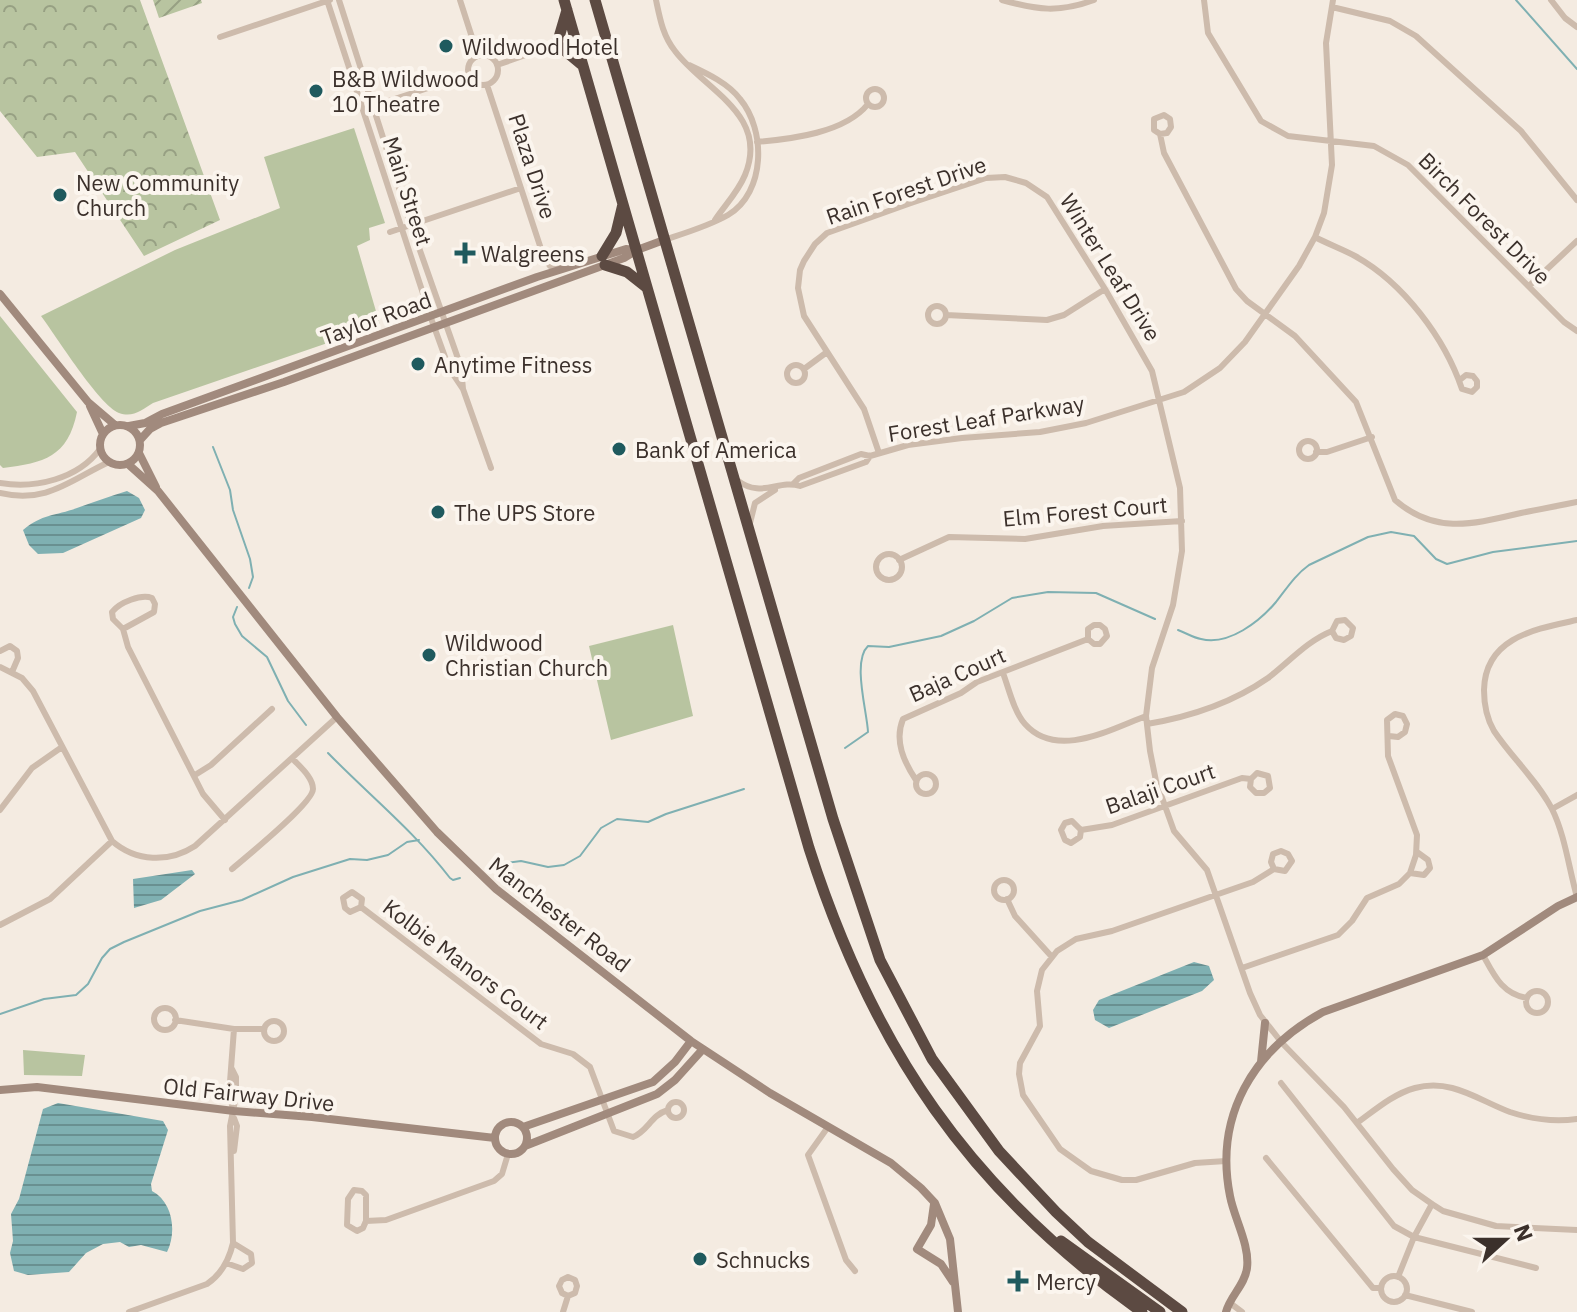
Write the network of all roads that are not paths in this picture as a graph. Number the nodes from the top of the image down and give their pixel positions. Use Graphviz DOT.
graph roads {
  1 [pos="328,0"];
  2 [pos="339,0"];
  3 [pos="460,0"];
  4 [pos="595,0"];
  5 [pos="656,0"];
  6 [pos="1002,0"];
  7 [pos="1094,0"];
  8 [pos="1204,0"];
  9 [pos="1551,0"];
  10 [pos="1332,4"];
  11 [pos="566,5"];
  12 [pos="1577,27"];
  13 [pos="220,37"];
  14 [pos="557,44"];
  15 [pos="478,56"];
  16 [pos="497,65"];
  17 [pos="583,65"];
  18 [pos="468,75"];
  19 [pos="487,85"];
  20 [pos="868,104"];
  21 [pos="374,106"];
  22 [pos="363,109"];
  23 [pos="1160,134"];
  24 [pos="1332,142"];
  25 [pos="754,143"];
  26 [pos="1005,177"];
  27 [pos="521,188"];
  28 [pos="1577,200"];
  29 [pos="623,204"];
  30 [pos="411,225"];
  31 [pos="402,228"];
  32 [pos="390,232"];
  33 [pos="1315,237"];
  34 [pos="664,240"];
  35 [pos="1577,241"];
  36 [pos="637,250"];
  37 [pos="544,258"];
  38 [pos="604,261"];
  39 [pos="563,268"];
  40 [pos="535,277"];
  41 [pos="1529,286"];
  42 [pos="647,288"];
  43 [pos="1105,289"];
  44 [pos="0,294"];
  45 [pos="442,313"];
  46 [pos="1266,314"];
  47 [pos="946,315"];
  48 [pos="431,317"];
  49 [pos="446,324"];
  50 [pos="434,328"];
  51 [pos="1577,331"];
  52 [pos="827,352"];
  53 [pos="804,369"];
  54 [pos="1461,379"];
  55 [pos="463,389"];
  56 [pos="1160,401"];
  57 [pos="88,402"];
  58 [pos="115,425"];
  59 [pos="129,426"];
  60 [pos="103,434"];
  61 [pos="1372,437"];
  62 [pos="140,440"];
  63 [pos="100,449"];
  64 [pos="1316,452"];
  65 [pos="139,453"];
  66 [pos="879,453"];
  67 [pos="109,462"];
  68 [pos="128,464"];
  69 [pos="491,468"];
  70 [pos="733,477"];
  71 [pos="0,483"];
  72 [pos="777,489"];
  73 [pos="158,491"];
  74 [pos="0,493"];
  75 [pos="1577,502"];
  76 [pos="1182,521"];
  77 [pos="749,527"];
  78 [pos="899,560"];
  79 [pos="1577,620"];
  80 [pos="123,629"];
  81 [pos="1332,631"];
  82 [pos="1088,639"];
  83 [pos="0,651"];
  84 [pos="0,667"];
  85 [pos="12,672"];
  86 [pos="1003,673"];
  87 [pos="272,709"];
  88 [pos="337,717"];
  89 [pos="1146,720"];
  90 [pos="1389,736"];
  91 [pos="62,747"];
  92 [pos="292,758"];
  93 [pos="195,775"];
  94 [pos="1251,779"];
  95 [pos="916,780"];
  96 [pos="1577,795"];
  97 [pos="1165,807"];
  98 [pos="1552,809"];
  99 [pos="0,810"];
  100 [pos="225,820"];
  101 [pos="1081,830"];
  102 [pos="112,841"];
  103 [pos="1417,852"];
  104 [pos="232,869"];
  105 [pos="1274,869"];
  106 [pos="1410,873"];
  107 [pos="1218,895"];
  108 [pos="1577,897"];
  109 [pos="1007,899"];
  110 [pos="361,907"];
  111 [pos="0,925"];
  112 [pos="1483,955"];
  113 [pos="1052,957"];
  114 [pos="1242,968"];
  115 [pos="1527,998"];
  116 [pos="175,1020"];
  117 [pos="1265,1023"];
  118 [pos="234,1029"];
  119 [pos="264,1029"];
  120 [pos="691,1041"];
  121 [pos="1282,1043"];
  122 [pos="703,1049"];
  123 [pos="1261,1064"];
  124 [pos="1281,1083"];
  125 [pos="0,1090"];
  126 [pos="604,1100"];
  127 [pos="668,1110"];
  128 [pos="608,1114"];
  129 [pos="234,1115"];
  130 [pos="1577,1119"];
  131 [pos="1357,1123"];
  132 [pos="523,1127"];
  133 [pos="828,1127"];
  134 [pos="495,1138"];
  135 [pos="525,1146"];
  136 [pos="508,1154"];
  137 [pos="1266,1158"];
  138 [pos="1226,1161"];
  139 [pos="935,1203"];
  140 [pos="1432,1204"];
  141 [pos="366,1221"];
  142 [pos="1033,1224"];
  143 [pos="1577,1230"];
  144 [pos="1414,1237"];
  145 [pos="233,1243"];
  146 [pos="226,1263"];
  147 [pos="1536,1268"];
  148 [pos="855,1271"];
  149 [pos="1398,1277"];
  150 [pos="955,1284"];
  151 [pos="1381,1288"];
  152 [pos="1405,1295"];
  153 [pos="568,1296"];
  154 [pos="1225,1309"];
  155 [pos="129,1312"];
  156 [pos="563,1312"];
  157 [pos="958,1312"];
  158 [pos="1142,1312"];
  159 [pos="1160,1312"];
  160 [pos="1182,1312"];
  161 [pos="1242,1312"];
  162 [pos="1472,1312"];
  1 -- 13 [label="street"];
  1 -- 22 [label="street, Main Street"];
  2 -- 21 [label="street, Main Street"];
  3 -- 15 [label="street"];
  4 -- 34 [label="highway"];
  5 -- 25 [label="street"];
  6 -- 7 [label="street"];
  8 -- 24 [label="street, Birch Forest Drive"];
  9 -- 12 [label="street"];
  10 -- 24 [label="street, Forest Leaf Parkway"];
  10 -- 28 [label="street"];
  11 -- 14 [label="highway"];
  11 -- 17 [label="highway"];
  14 -- 16 [label="street"];
  14 -- 17 [label="highway"];
  15 -- 16 [label="street"];
  15 -- 18 [label="street"];
  16 -- 19 [label="street"];
  17 -- 29 [label="highway"];
  18 -- 19 [label="street"];
  18 -- 21 [label="street"];
  19 -- 27 [label="street, Plaza Drive"];
  20 -- 25 [label="street"];
  21 -- 22 [label="street"];
  21 -- 30 [label="street, Main Street"];
  22 -- 31 [label="street, Main Street"];
  23 -- 46 [label="street"];
  24 -- 33 [label="street, Forest Leaf Parkway"];
  24 -- 41 [label="street, Birch Forest Drive"];
  25 -- 34 [label="street, Taylor Road"];
  26 -- 43 [label="street, Winter Leaf Drive"];
  26 -- 52 [label="street, Rain Forest Drive"];
  27 -- 30 [label="street"];
  27 -- 37 [label="street, Plaza Drive"];
  29 -- 36 [label="highway"];
  29 -- 38 [label="highway"];
  30 -- 31 [label="street"];
  30 -- 45 [label="street, Main Street"];
  31 -- 32 [label="street"];
  31 -- 48 [label="street, Main Street"];
  33 -- 46 [label="street, Forest Leaf Parkway"];
  33 -- 54 [label="street"];
  34 -- 36 [label="street, Taylor Road"];
  34 -- 70 [label="highway"];
  35 -- 41 [label="street"];
  36 -- 38 [label="street, Taylor Road"];
  36 -- 42 [label="highway"];
  37 -- 39 [label="street"];
  37 -- 40 [label="street"];
  38 -- 39 [label="street, Taylor Road"];
  38 -- 42 [label="highway"];
  38 -- 49 [label="street, Taylor Road"];
  39 -- 40 [label="street, Taylor Road"];
  40 -- 45 [label="street, Taylor Road"];
  41 -- 51 [label="street, Birch Forest Drive"];
  42 -- 142 [label="highway"];
  43 -- 47 [label="street"];
  43 -- 56 [label="street, Winter Leaf Drive"];
  44 -- 57 [label="street"];
  45 -- 48 [label="street, Taylor Road"];
  45 -- 49 [label="street, Main Street"];
  46 -- 56 [label="street, Forest Leaf Parkway"];
  46 -- 61 [label="street"];
  48 -- 50 [label="street, Main Street"];
  48 -- 59 [label="street, Taylor Road"];
  49 -- 50 [label="street, Taylor Road"];
  49 -- 55 [label="street, Main Street"];
  50 -- 55 [label="street, Main Street"];
  50 -- 62 [label="street, Taylor Road"];
  52 -- 53 [label="street"];
  52 -- 66 [label="street, Rain Forest Drive"];
  55 -- 69 [label="street, Main Street"];
  56 -- 66 [label="street, Forest Leaf Parkway"];
  56 -- 76 [label="street, Winter Leaf Drive"];
  57 -- 58 [label="street"];
  57 -- 60 [label="street"];
  58 -- 59 [label="street"];
  58 -- 60 [label="street"];
  59 -- 62 [label="street"];
  60 -- 63 [label="street"];
  61 -- 64 [label="street"];
  61 -- 75 [label="street"];
  62 -- 65 [label="street"];
  63 -- 67 [label="street"];
  63 -- 71 [label="street"];
  65 -- 68 [label="street"];
  65 -- 73 [label="street, Manchester Road"];
  66 -- 72 [label="street, Forest Leaf Parkway"];
  67 -- 68 [label="street"];
  67 -- 74 [label="street"];
  68 -- 73 [label="street, Manchester Road"];
  70 -- 72 [label="street, Forest Leaf Parkway"];
  70 -- 77 [label="highway"];
  72 -- 77 [label="street, Forest Leaf Parkway"];
  73 -- 88 [label="street, Manchester Road"];
  76 -- 78 [label="street, Elm Forest Court"];
  76 -- 89 [label="street, Winter Leaf Drive"];
  77 -- 160 [label="highway"];
  78 -- 78 [label="street, Elm Forest Court"];
  79 -- 98 [label="street"];
  80 -- 80 [label="street"];
  80 -- 93 [label="street"];
  81 -- 89 [label="street"];
  82 -- 86 [label="street, Baja Court"];
  83 -- 85 [label="street"];
  84 -- 85 [label="street"];
  85 -- 91 [label="street"];
  86 -- 89 [label="street"];
  86 -- 95 [label="street, Baja Court"];
  87 -- 93 [label="street"];
  88 -- 92 [label="street"];
  88 -- 120 [label="street, Manchester Road"];
  89 -- 97 [label="street, Winter Leaf Drive"];
  90 -- 103 [label="street"];
  91 -- 99 [label="street"];
  91 -- 102 [label="street"];
  92 -- 100 [label="street"];
  92 -- 104 [label="street"];
  93 -- 100 [label="street"];
  94 -- 97 [label="street, Balaji Court"];
  96 -- 98 [label="street"];
  97 -- 101 [label="street, Balaji Court"];
  97 -- 107 [label="street, Winter Leaf Drive"];
  98 -- 108 [label="street"];
  100 -- 102 [label="street"];
  102 -- 111 [label="street"];
  103 -- 106 [label="street"];
  103 -- 106 [label="street"];
  105 -- 107 [label="street"];
  106 -- 114 [label="street"];
  107 -- 113 [label="street"];
  107 -- 114 [label="street"];
  108 -- 112 [label="street"];
  109 -- 113 [label="street"];
  110 -- 126 [label="street, Kolbie Manors Court"];
  112 -- 115 [label="street"];
  112 -- 121 [label="street"];
  113 -- 138 [label="street"];
  114 -- 117 [label="street"];
  116 -- 118 [label="street"];
  117 -- 121 [label="street"];
  117 -- 123 [label="street"];
  118 -- 119 [label="street"];
  118 -- 129 [label="street"];
  120 -- 122 [label="street, Manchester Road"];
  120 -- 126 [label="street, Old Fairway Drive"];
  121 -- 123 [label="street"];
  121 -- 131 [label="street"];
  122 -- 128 [label="street"];
  122 -- 133 [label="street, Manchester Road"];
  123 -- 138 [label="street"];
  124 -- 144 [label="street"];
  125 -- 129 [label="street, Old Fairway Drive"];
  126 -- 128 [label="street, Kolbie Manors Court"];
  126 -- 132 [label="street, Old Fairway Drive"];
  127 -- 128 [label="street"];
  128 -- 135 [label="street"];
  129 -- 134 [label="street, Old Fairway Drive"];
  129 -- 145 [label="street"];
  130 -- 131 [label="street"];
  131 -- 140 [label="street"];
  132 -- 134 [label="street, Old Fairway Drive"];
  132 -- 135 [label="street"];
  133 -- 139 [label="street, Manchester Road"];
  133 -- 148 [label="street"];
  134 -- 136 [label="street"];
  135 -- 136 [label="street"];
  136 -- 141 [label="street"];
  137 -- 151 [label="street"];
  138 -- 154 [label="street"];
  139 -- 150 [label="street, Manchester Road"];
  139 -- 150 [label="street"];
  140 -- 143 [label="street"];
  140 -- 144 [label="street"];
  141 -- 141 [label="street"];
  142 -- 158 [label="highway"];
  142 -- 159 [label="highway"];
  144 -- 147 [label="street"];
  144 -- 149 [label="street"];
  145 -- 146 [label="street"];
  145 -- 146 [label="street"];
  146 -- 155 [label="street"];
  149 -- 151 [label="street"];
  149 -- 152 [label="street"];
  150 -- 157 [label="street, Manchester Road"];
  151 -- 152 [label="street"];
  152 -- 162 [label="street"];
  153 -- 156 [label="street"];
  154 -- 161 [label="street"];
}
